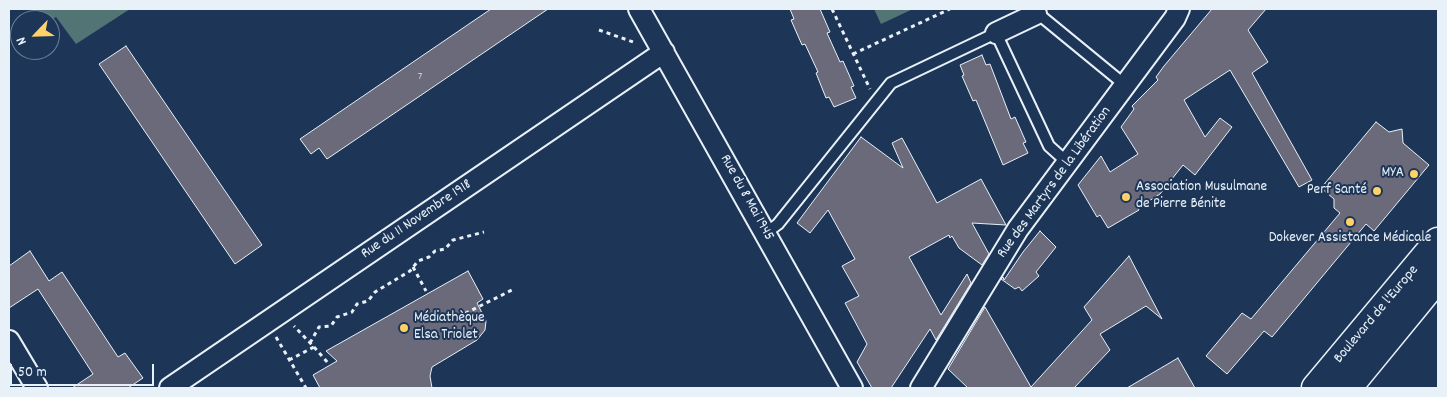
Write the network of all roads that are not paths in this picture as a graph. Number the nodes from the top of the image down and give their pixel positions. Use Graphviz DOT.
graph roads {
  1 [pos="639,9"];
  2 [pos="1179,9"];
  3 [pos="1035,11"];
  4 [pos="996,33"];
  5 [pos="656,58"];
  6 [pos="1125,85"];
  7 [pos="1068,163"];
  8 [pos="766,233"];
  9 [pos="1438,242"];
  10 [pos="1438,277"];
  11 [pos="9,341"];
  12 [pos="37,388"];
  13 [pos="170,388"];
  14 [pos="852,388"];
  15 [pos="921,388"];
  16 [pos="1316,388"];
  17 [pos="1347,388"];
  1 -- 5 [label="street, Rue du 8 Mai 1945"];
  2 -- 6 [label="street, Rue des Martyrs de la Libération"];
  3 -- 4 [label="street"];
  3 -- 6 [label="lane"];
  4 -- 7 [label="lane"];
  4 -- 8 [label="lane"];
  5 -- 8 [label="street, Rue du 8 Mai 1945"];
  5 -- 13 [label="street, Rue du 11 Novembre 1918"];
  6 -- 7 [label="street, Rue des Martyrs de la Libération"];
  7 -- 15 [label="street, Rue des Martyrs de la Libération"];
  8 -- 14 [label="street, Rue du 8 Mai 1945"];
  9 -- 16 [label="main road, Boulevard de l'Europe"];
  10 -- 17 [label="main road, Boulevard de l'Europe"];
  11 -- 12 [label="street"];
}
